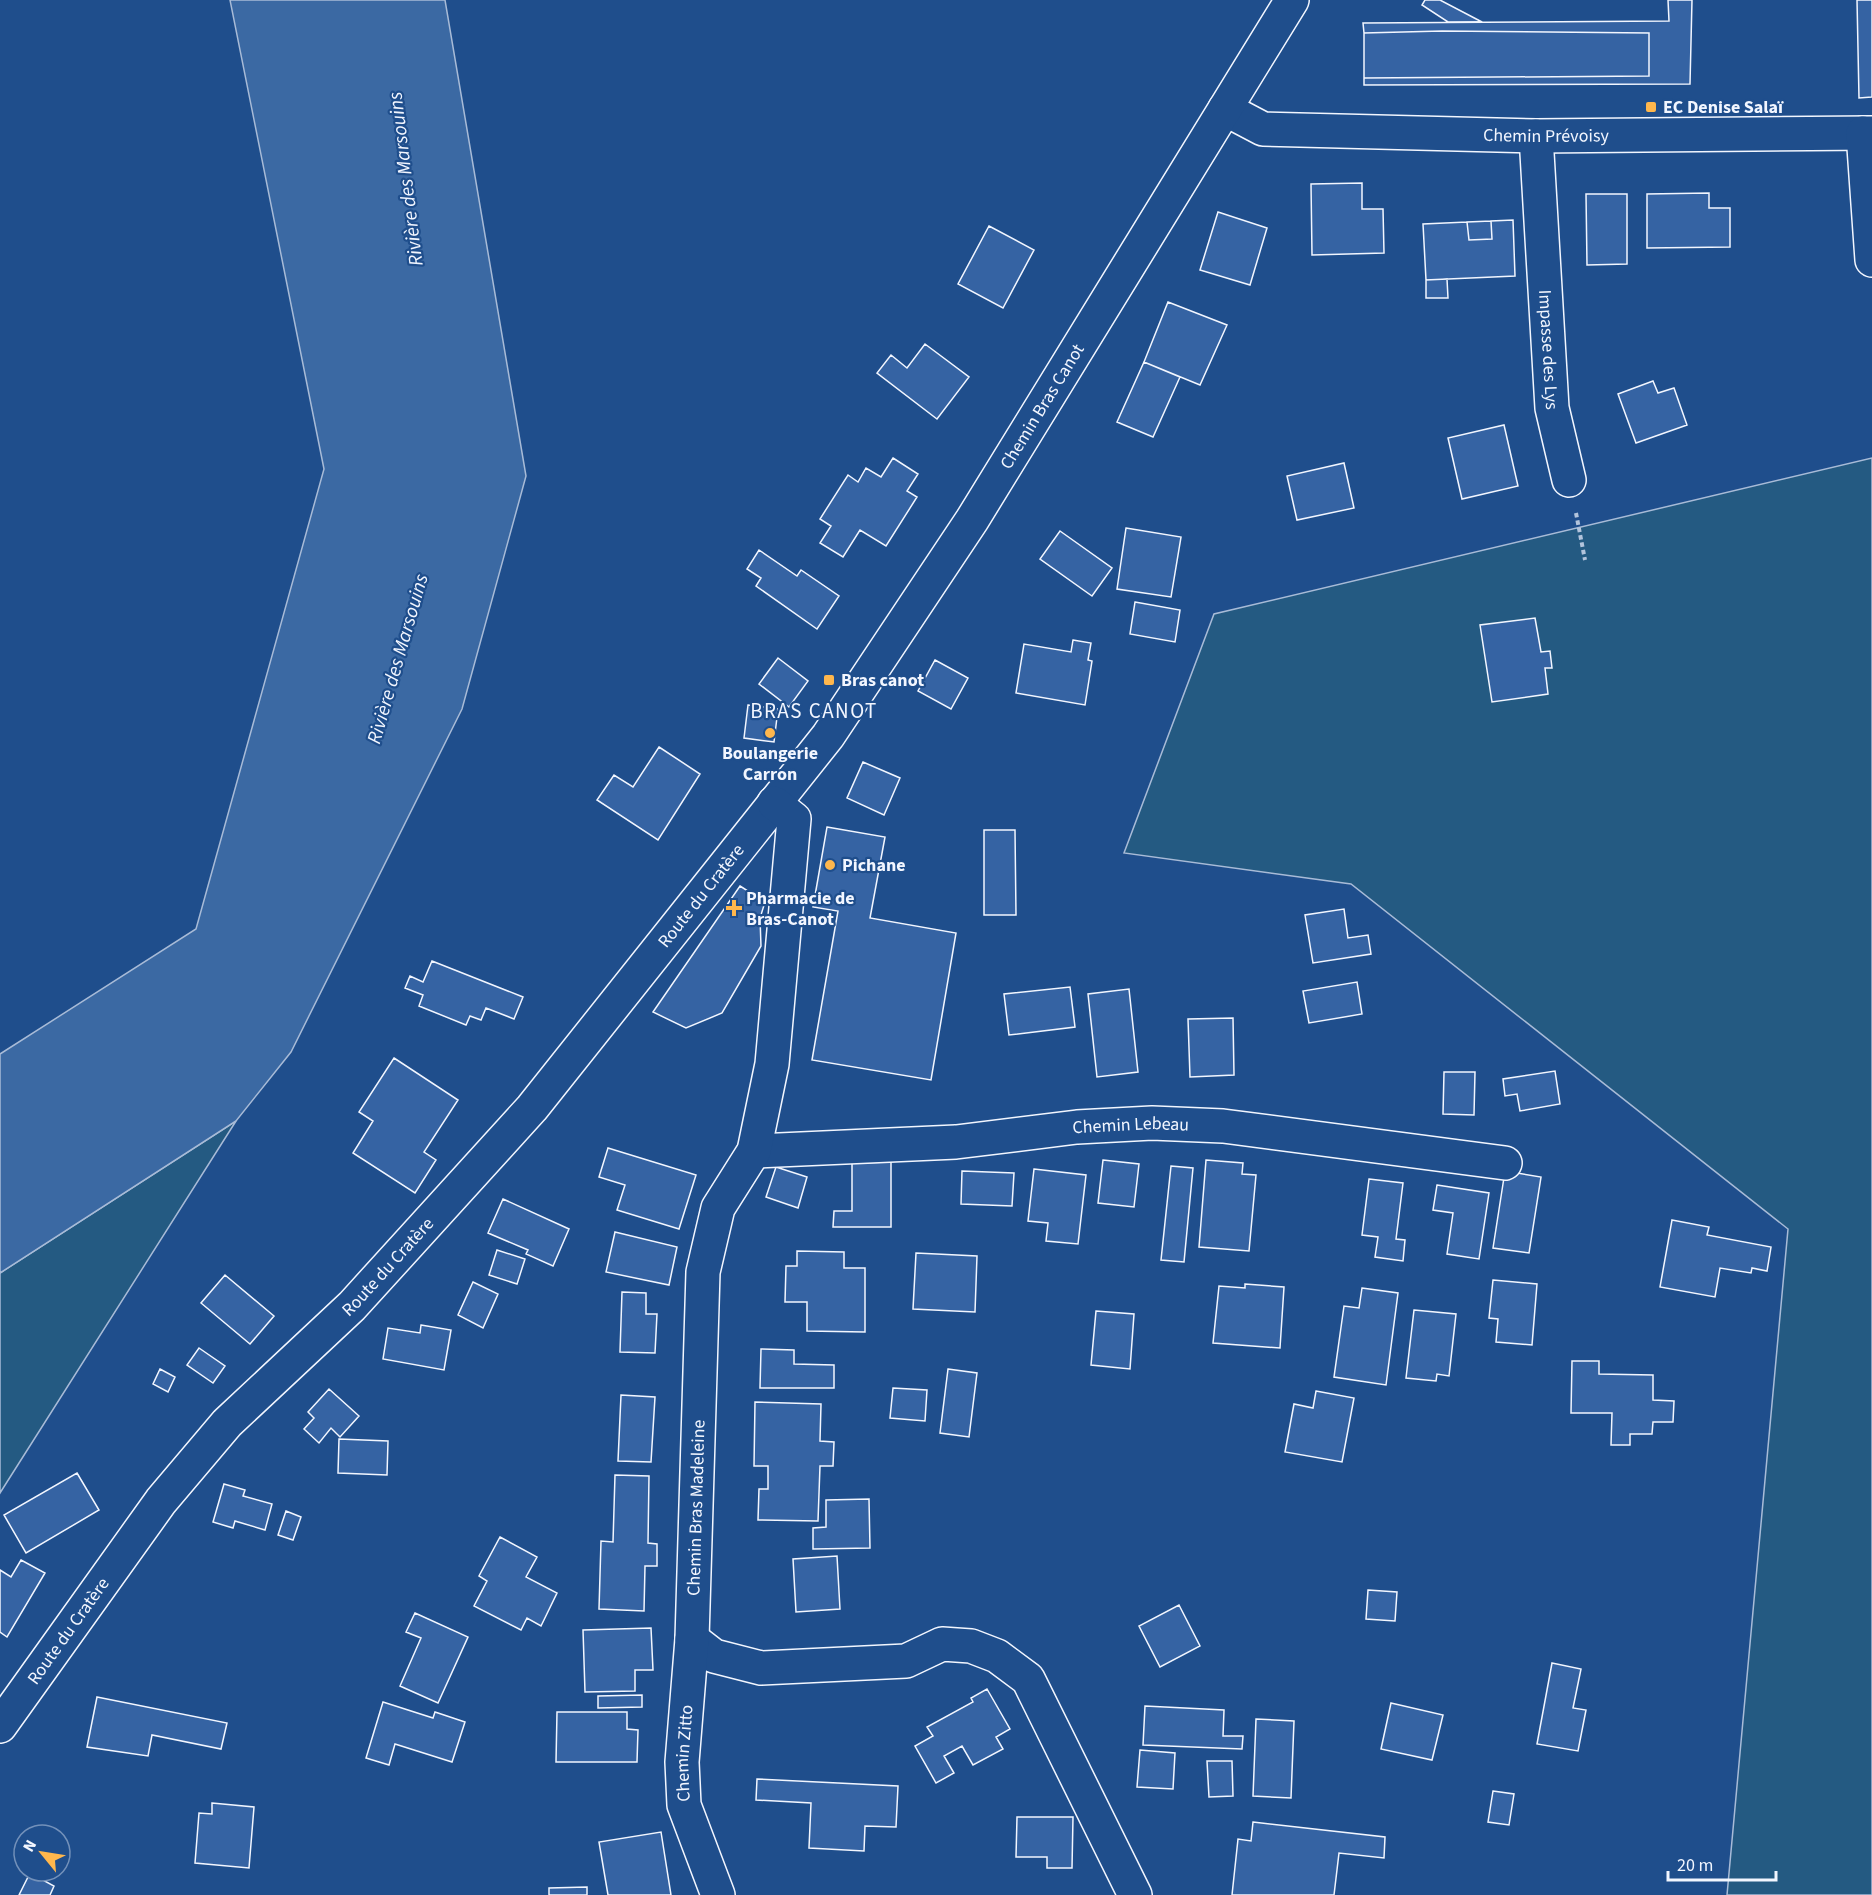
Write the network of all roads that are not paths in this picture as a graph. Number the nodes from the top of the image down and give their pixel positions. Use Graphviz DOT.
graph roads {
  1 [pos="1292,0"];
  2 [pos="1225,109"];
  3 [pos="1868,133"];
  4 [pos="1536,136"];
  5 [pos="1872,260"];
  6 [pos="1569,480"];
  7 [pos="774,802"];
  8 [pos="754,1151"];
  9 [pos="1505,1163"];
  10 [pos="692,1640"];
  11 [pos="0,1726"];
  12 [pos="718,1895"];
  13 [pos="1135,1895"];
  1 -- 2 [label="street, Chemin Bras Canot"];
  2 -- 4 [label="street, Chemin Prévoisy"];
  2 -- 7 [label="street, Chemin Bras Canot"];
  3 -- 4 [label="street, Chemin Prévoisy"];
  3 -- 5 [label="street"];
  4 -- 6 [label="street, Impasse des Lys"];
  7 -- 8 [label="street, Chemin Bras Madeleine"];
  7 -- 11 [label="street, Route du Cratère"];
  8 -- 9 [label="street, Chemin Lebeau"];
  8 -- 10 [label="street, Chemin Bras Madeleine"];
  10 -- 12 [label="street, Chemin Zitto"];
  10 -- 13 [label="street"];
}
